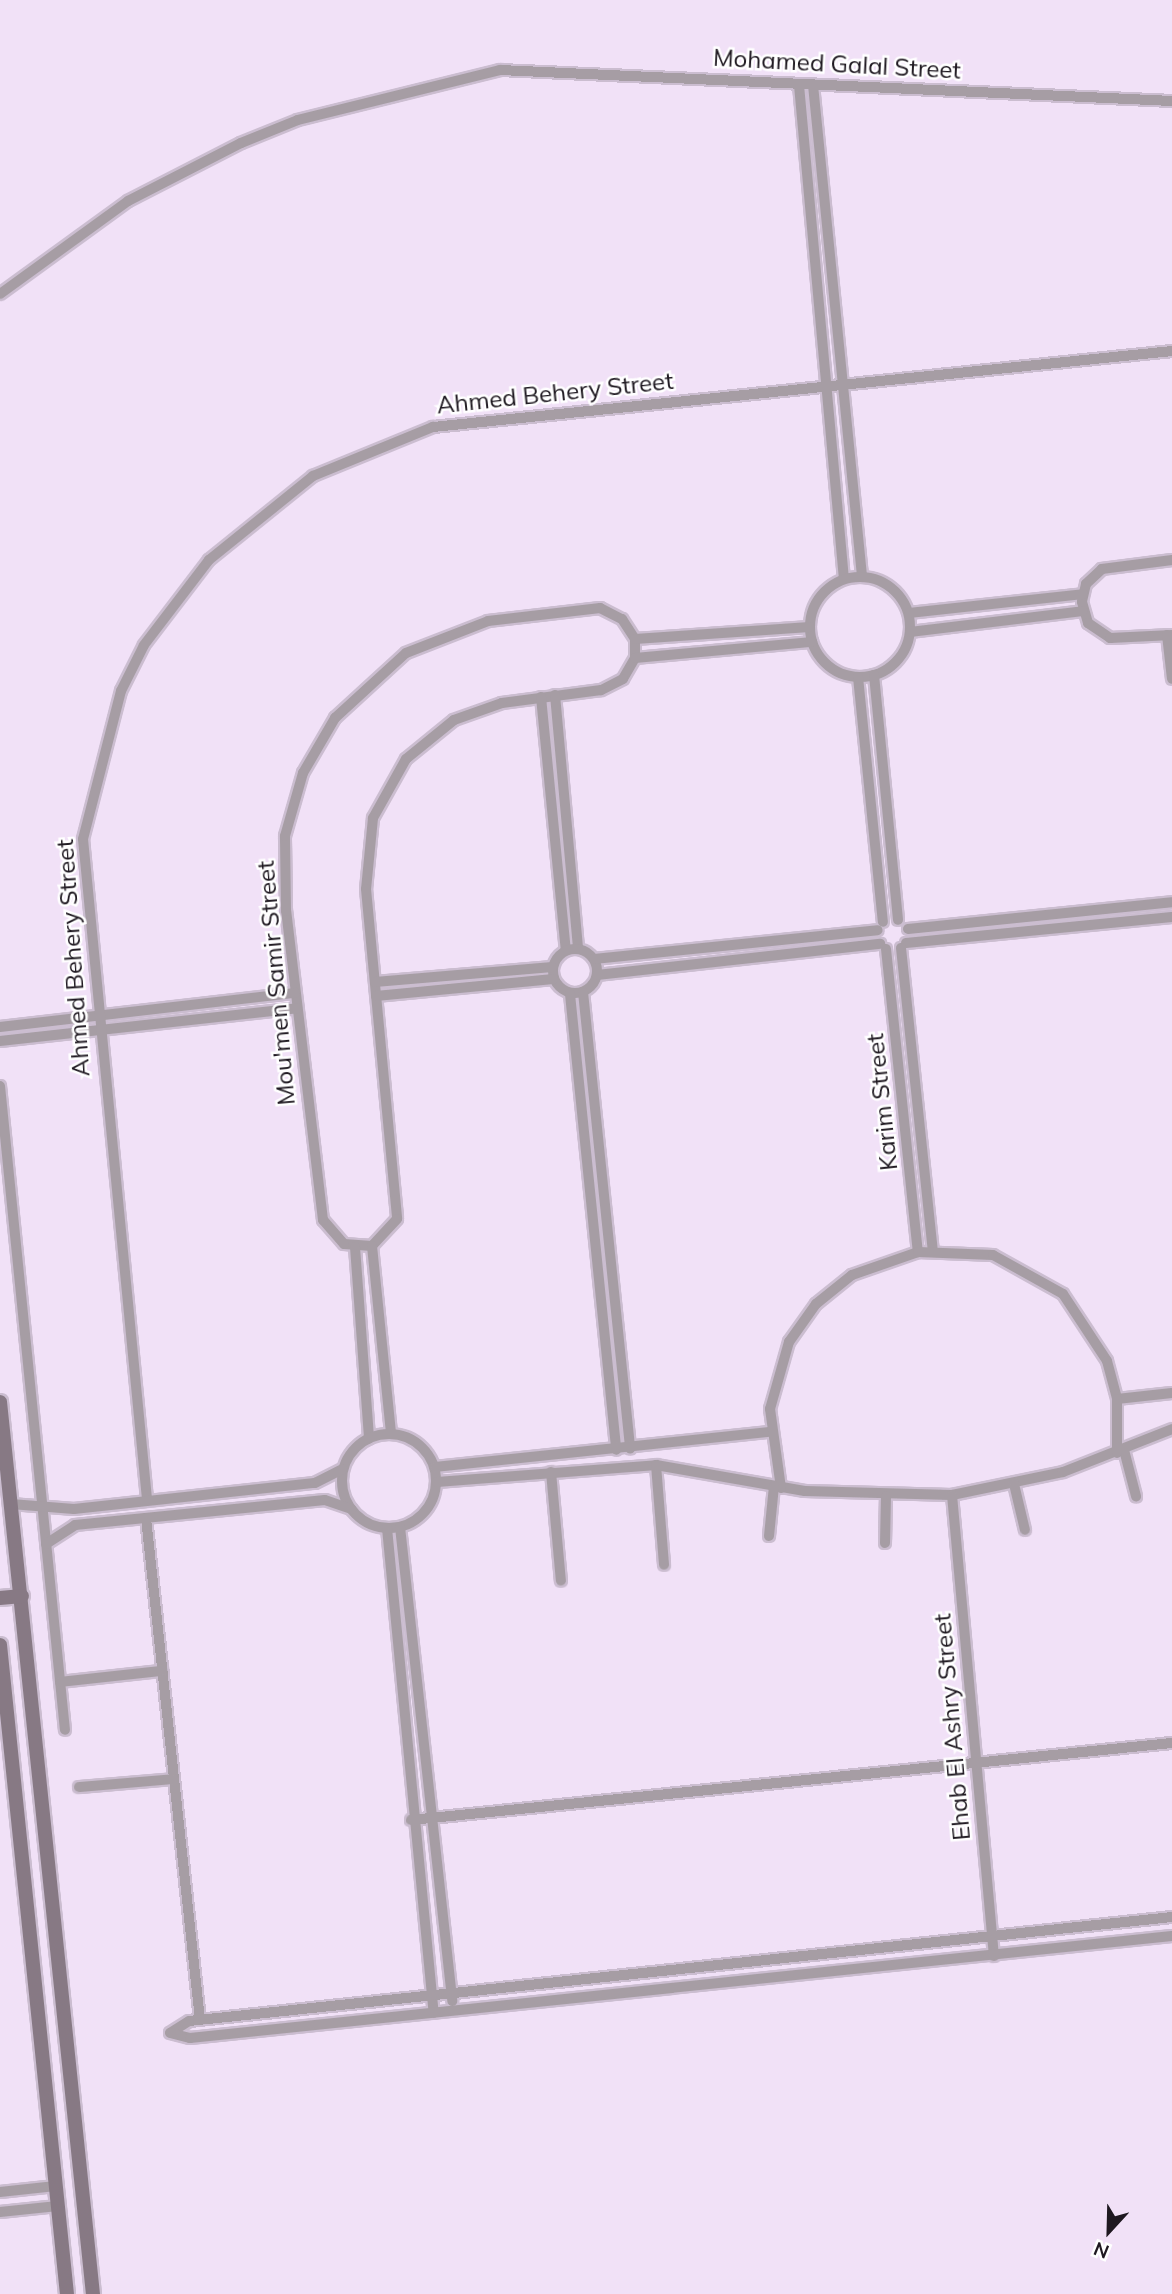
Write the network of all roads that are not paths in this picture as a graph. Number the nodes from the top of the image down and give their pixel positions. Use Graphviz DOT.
graph roads {
  1 [pos="799,85"];
  2 [pos="813,85"];
  3 [pos="1172,101"];
  4 [pos="0,294"];
  5 [pos="1172,351"];
  6 [pos="844,384"];
  7 [pos="829,386"];
  8 [pos="1172,560"];
  9 [pos="862,576"];
  10 [pos="844,579"];
  11 [pos="1083,594"];
  12 [pos="1083,611"];
  13 [pos="909,613"];
  14 [pos="810,626"];
  15 [pos="910,632"];
  16 [pos="1170,635"];
  17 [pos="635,639"];
  18 [pos="812,642"];
  19 [pos="635,658"];
  20 [pos="874,675"];
  21 [pos="858,677"];
  22 [pos="1172,679"];
  23 [pos="555,695"];
  24 [pos="541,697"];
  25 [pos="1172,902"];
  26 [pos="1172,917"];
  27 [pos="898,920"];
  28 [pos="880,926"];
  29 [pos="908,929"];
  30 [pos="904,945"];
  31 [pos="883,946"];
  32 [pos="578,949"];
  33 [pos="566,950"];
  34 [pos="594,959"];
  35 [pos="552,967"];
  36 [pos="597,975"];
  37 [pos="553,979"];
  38 [pos="375,982"];
  39 [pos="583,992"];
  40 [pos="295,993"];
  41 [pos="570,994"];
  42 [pos="376,996"];
  43 [pos="297,1008"];
  44 [pos="96,1016"];
  45 [pos="0,1027"];
  46 [pos="97,1030"];
  47 [pos="0,1041"];
  48 [pos="0,1086"];
  49 [pos="926,1168"];
  50 [pos="911,1170"];
  51 [pos="372,1246"];
  52 [pos="355,1247"];
  53 [pos="933,1250"];
  54 [pos="918,1252"];
  55 [pos="1172,1393"];
  56 [pos="1117,1399"];
  57 [pos="0,1402"];
  58 [pos="1172,1429"];
  59 [pos="769,1432"];
  60 [pos="391,1433"];
  61 [pos="369,1438"];
  62 [pos="630,1449"];
  63 [pos="616,1450"];
  64 [pos="1120,1452"];
  65 [pos="656,1465"];
  66 [pos="435,1467"];
  67 [pos="343,1469"];
  68 [pos="551,1472"];
  69 [pos="437,1482"];
  70 [pos="1014,1484"];
  71 [pos="777,1487"];
  72 [pos="952,1495"];
  73 [pos="887,1496"];
  74 [pos="1136,1496"];
  75 [pos="147,1499"];
  76 [pos="41,1501"];
  77 [pos="11,1504"];
  78 [pos="351,1508"];
  79 [pos="146,1518"];
  80 [pos="400,1527"];
  81 [pos="387,1528"];
  82 [pos="1025,1530"];
  83 [pos="769,1536"];
  84 [pos="886,1543"];
  85 [pos="46,1544"];
  86 [pos="664,1565"];
  87 [pos="561,1581"];
  88 [pos="22,1596"];
  89 [pos="0,1598"];
  90 [pos="0,1645"];
  91 [pos="162,1671"];
  92 [pos="60,1682"];
  93 [pos="65,1730"];
  94 [pos="1172,1743"];
  95 [pos="975,1763"];
  96 [pos="174,1779"];
  97 [pos="79,1787"];
  98 [pos="428,1819"];
  99 [pos="411,1820"];
  100 [pos="1172,1917"];
  101 [pos="992,1936"];
  102 [pos="1172,1936"];
  103 [pos="995,1955"];
  104 [pos="62,1972"];
  105 [pos="36,1975"];
  106 [pos="451,1994"];
  107 [pos="432,1996"];
  108 [pos="453,2011"];
  109 [pos="434,2013"];
  110 [pos="200,2020"];
  111 [pos="56,2186"];
  112 [pos="0,2192"];
  113 [pos="58,2206"];
  114 [pos="0,2212"];
  115 [pos="67,2294"];
  116 [pos="93,2294"];
  1 -- 2 [label="street, Mohamed Galal Street"];
  1 -- 4 [label="street, Mohamed Galal Street"];
  1 -- 7 [label="street"];
  2 -- 3 [label="street, Mohamed Galal Street"];
  2 -- 6 [label="street"];
  5 -- 6 [label="street, Ahmed Behery Street"];
  6 -- 7 [label="street, Ahmed Behery Street"];
  6 -- 9 [label="street"];
  7 -- 10 [label="street"];
  7 -- 44 [label="street, Ahmed Behery Street"];
  8 -- 11 [label="street"];
  9 -- 10 [label="street"];
  9 -- 13 [label="street"];
  10 -- 14 [label="street"];
  11 -- 12 [label="street"];
  11 -- 13 [label="street"];
  12 -- 15 [label="street"];
  12 -- 16 [label="street"];
  13 -- 15 [label="street"];
  14 -- 17 [label="street"];
  14 -- 18 [label="street"];
  15 -- 20 [label="street"];
  16 -- 22 [label="street"];
  17 -- 19 [label="street"];
  17 -- 40 [label="street, Mou'men Samir Street"];
  18 -- 19 [label="street"];
  18 -- 21 [label="street"];
  19 -- 23 [label="street"];
  20 -- 21 [label="street"];
  20 -- 27 [label="street"];
  21 -- 28 [label="street, Karim Street"];
  23 -- 24 [label="street"];
  23 -- 32 [label="street"];
  24 -- 33 [label="street"];
  24 -- 38 [label="street"];
  25 -- 29 [label="street"];
  26 -- 30 [label="street"];
  27 -- 28 [label="street"];
  27 -- 29 [label="street"];
  28 -- 31 [label="street, Karim Street"];
  28 -- 34 [label="street"];
  29 -- 30 [label="street, Karim Street"];
  30 -- 31 [label="street"];
  30 -- 49 [label="street, Karim Street"];
  31 -- 36 [label="street"];
  31 -- 50 [label="street, Karim Street"];
  32 -- 33 [label="street"];
  32 -- 34 [label="street"];
  33 -- 35 [label="street"];
  34 -- 36 [label="street"];
  35 -- 37 [label="street"];
  35 -- 38 [label="street"];
  36 -- 39 [label="street"];
  37 -- 41 [label="street"];
  37 -- 42 [label="street"];
  38 -- 42 [label="street"];
  39 -- 41 [label="street"];
  39 -- 62 [label="street"];
  40 -- 43 [label="street, Mou'men Samir Street"];
  40 -- 44 [label="street"];
  41 -- 63 [label="street"];
  42 -- 51 [label="street"];
  43 -- 46 [label="street"];
  43 -- 52 [label="street, Mou'men Samir Street"];
  44 -- 45 [label="street"];
  44 -- 46 [label="street, Ahmed Behery Street"];
  46 -- 47 [label="street"];
  46 -- 75 [label="street, Ahmed Behery Street"];
  48 -- 76 [label="street"];
  49 -- 50 [label="street"];
  49 -- 53 [label="street, Karim Street"];
  50 -- 54 [label="street, Karim Street"];
  51 -- 52 [label="street"];
  51 -- 60 [label="street"];
  52 -- 61 [label="street"];
  53 -- 54 [label="street"];
  53 -- 56 [label="street"];
  54 -- 59 [label="street"];
  55 -- 56 [label="street"];
  56 -- 64 [label="street"];
  57 -- 77 [label="street"];
  58 -- 64 [label="street"];
  59 -- 62 [label="street"];
  59 -- 71 [label="street"];
  60 -- 61 [label="street"];
  60 -- 66 [label="street"];
  61 -- 67 [label="street"];
  62 -- 63 [label="street"];
  63 -- 66 [label="street"];
  64 -- 70 [label="street"];
  64 -- 74 [label="street"];
  65 -- 68 [label="street"];
  65 -- 71 [label="street"];
  65 -- 86 [label="street"];
  66 -- 69 [label="street"];
  67 -- 75 [label="street"];
  67 -- 78 [label="street"];
  68 -- 69 [label="street"];
  68 -- 87 [label="street"];
  69 -- 80 [label="street"];
  70 -- 72 [label="street"];
  70 -- 82 [label="street"];
  71 -- 73 [label="street"];
  71 -- 83 [label="street"];
  72 -- 73 [label="street"];
  72 -- 95 [label="street, Ehab El Ashry Street"];
  73 -- 84 [label="street"];
  75 -- 76 [label="street"];
  76 -- 77 [label="street"];
  76 -- 85 [label="street"];
  77 -- 88 [label="street"];
  78 -- 79 [label="street"];
  78 -- 81 [label="street"];
  79 -- 85 [label="street"];
  79 -- 91 [label="street"];
  80 -- 81 [label="street"];
  80 -- 98 [label="street"];
  81 -- 99 [label="street"];
  85 -- 92 [label="street"];
  88 -- 89 [label="street"];
  88 -- 104 [label="street"];
  90 -- 105 [label="street"];
  91 -- 92 [label="street"];
  91 -- 96 [label="street"];
  92 -- 93 [label="street"];
  94 -- 95 [label="street"];
  95 -- 98 [label="street"];
  95 -- 101 [label="street, Ehab El Ashry Street"];
  96 -- 97 [label="street"];
  96 -- 110 [label="street"];
  98 -- 99 [label="street"];
  98 -- 106 [label="street"];
  99 -- 107 [label="street"];
  100 -- 101 [label="street"];
  101 -- 103 [label="street, Ehab El Ashry Street"];
  101 -- 106 [label="street"];
  102 -- 103 [label="street"];
  103 -- 108 [label="street"];
  104 -- 105 [label="street"];
  104 -- 116 [label="street"];
  105 -- 111 [label="street"];
  106 -- 107 [label="street"];
  106 -- 108 [label="street"];
  107 -- 109 [label="street"];
  107 -- 110 [label="street"];
  108 -- 109 [label="street"];
  109 -- 110 [label="street"];
  111 -- 112 [label="street"];
  111 -- 113 [label="street"];
  113 -- 114 [label="street"];
  113 -- 115 [label="street"];
}
